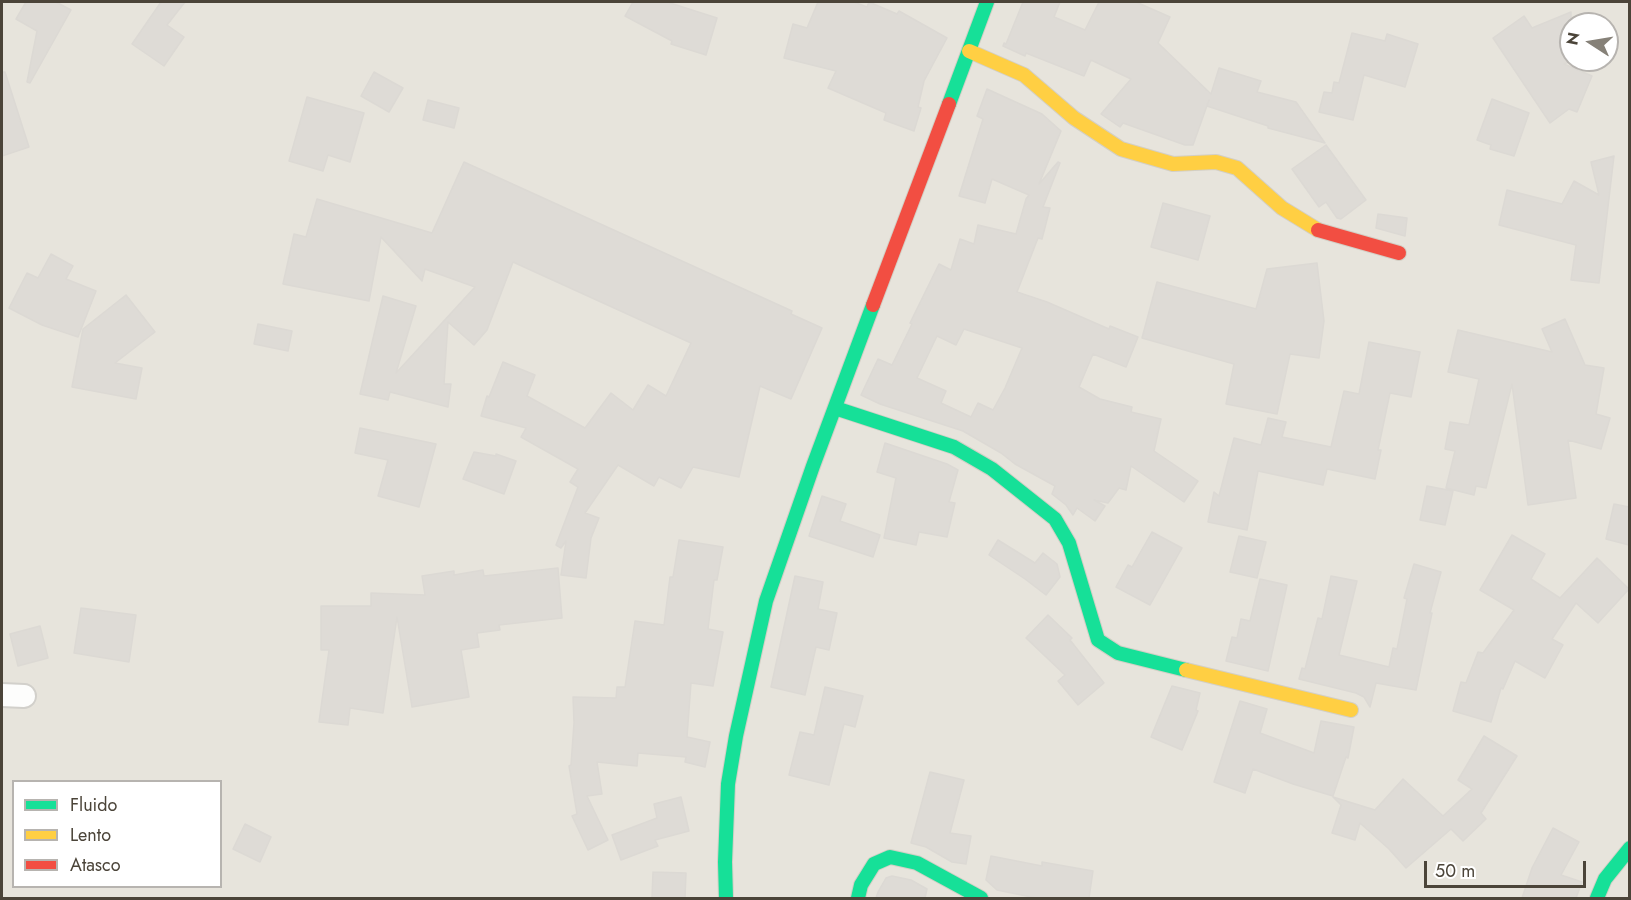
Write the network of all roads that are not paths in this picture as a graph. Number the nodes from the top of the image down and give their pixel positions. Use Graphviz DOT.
graph roads {
  1 [pos="987,2"];
  2 [pos="969,51"];
  3 [pos="1399,253"];
  4 [pos="835,408"];
  5 [pos="1351,710"];
  6 [pos="1629,848"];
  7 [pos="726,898"];
  8 [pos="858,898"];
  9 [pos="981,898"];
  10 [pos="1597,898"];
  1 -- 2 [label="street"];
  2 -- 3 [label="street"];
  2 -- 4 [label="street"];
  4 -- 5 [label="street"];
  4 -- 7 [label="street"];
  6 -- 10 [label="street"];
  8 -- 9 [label="street"];
}
